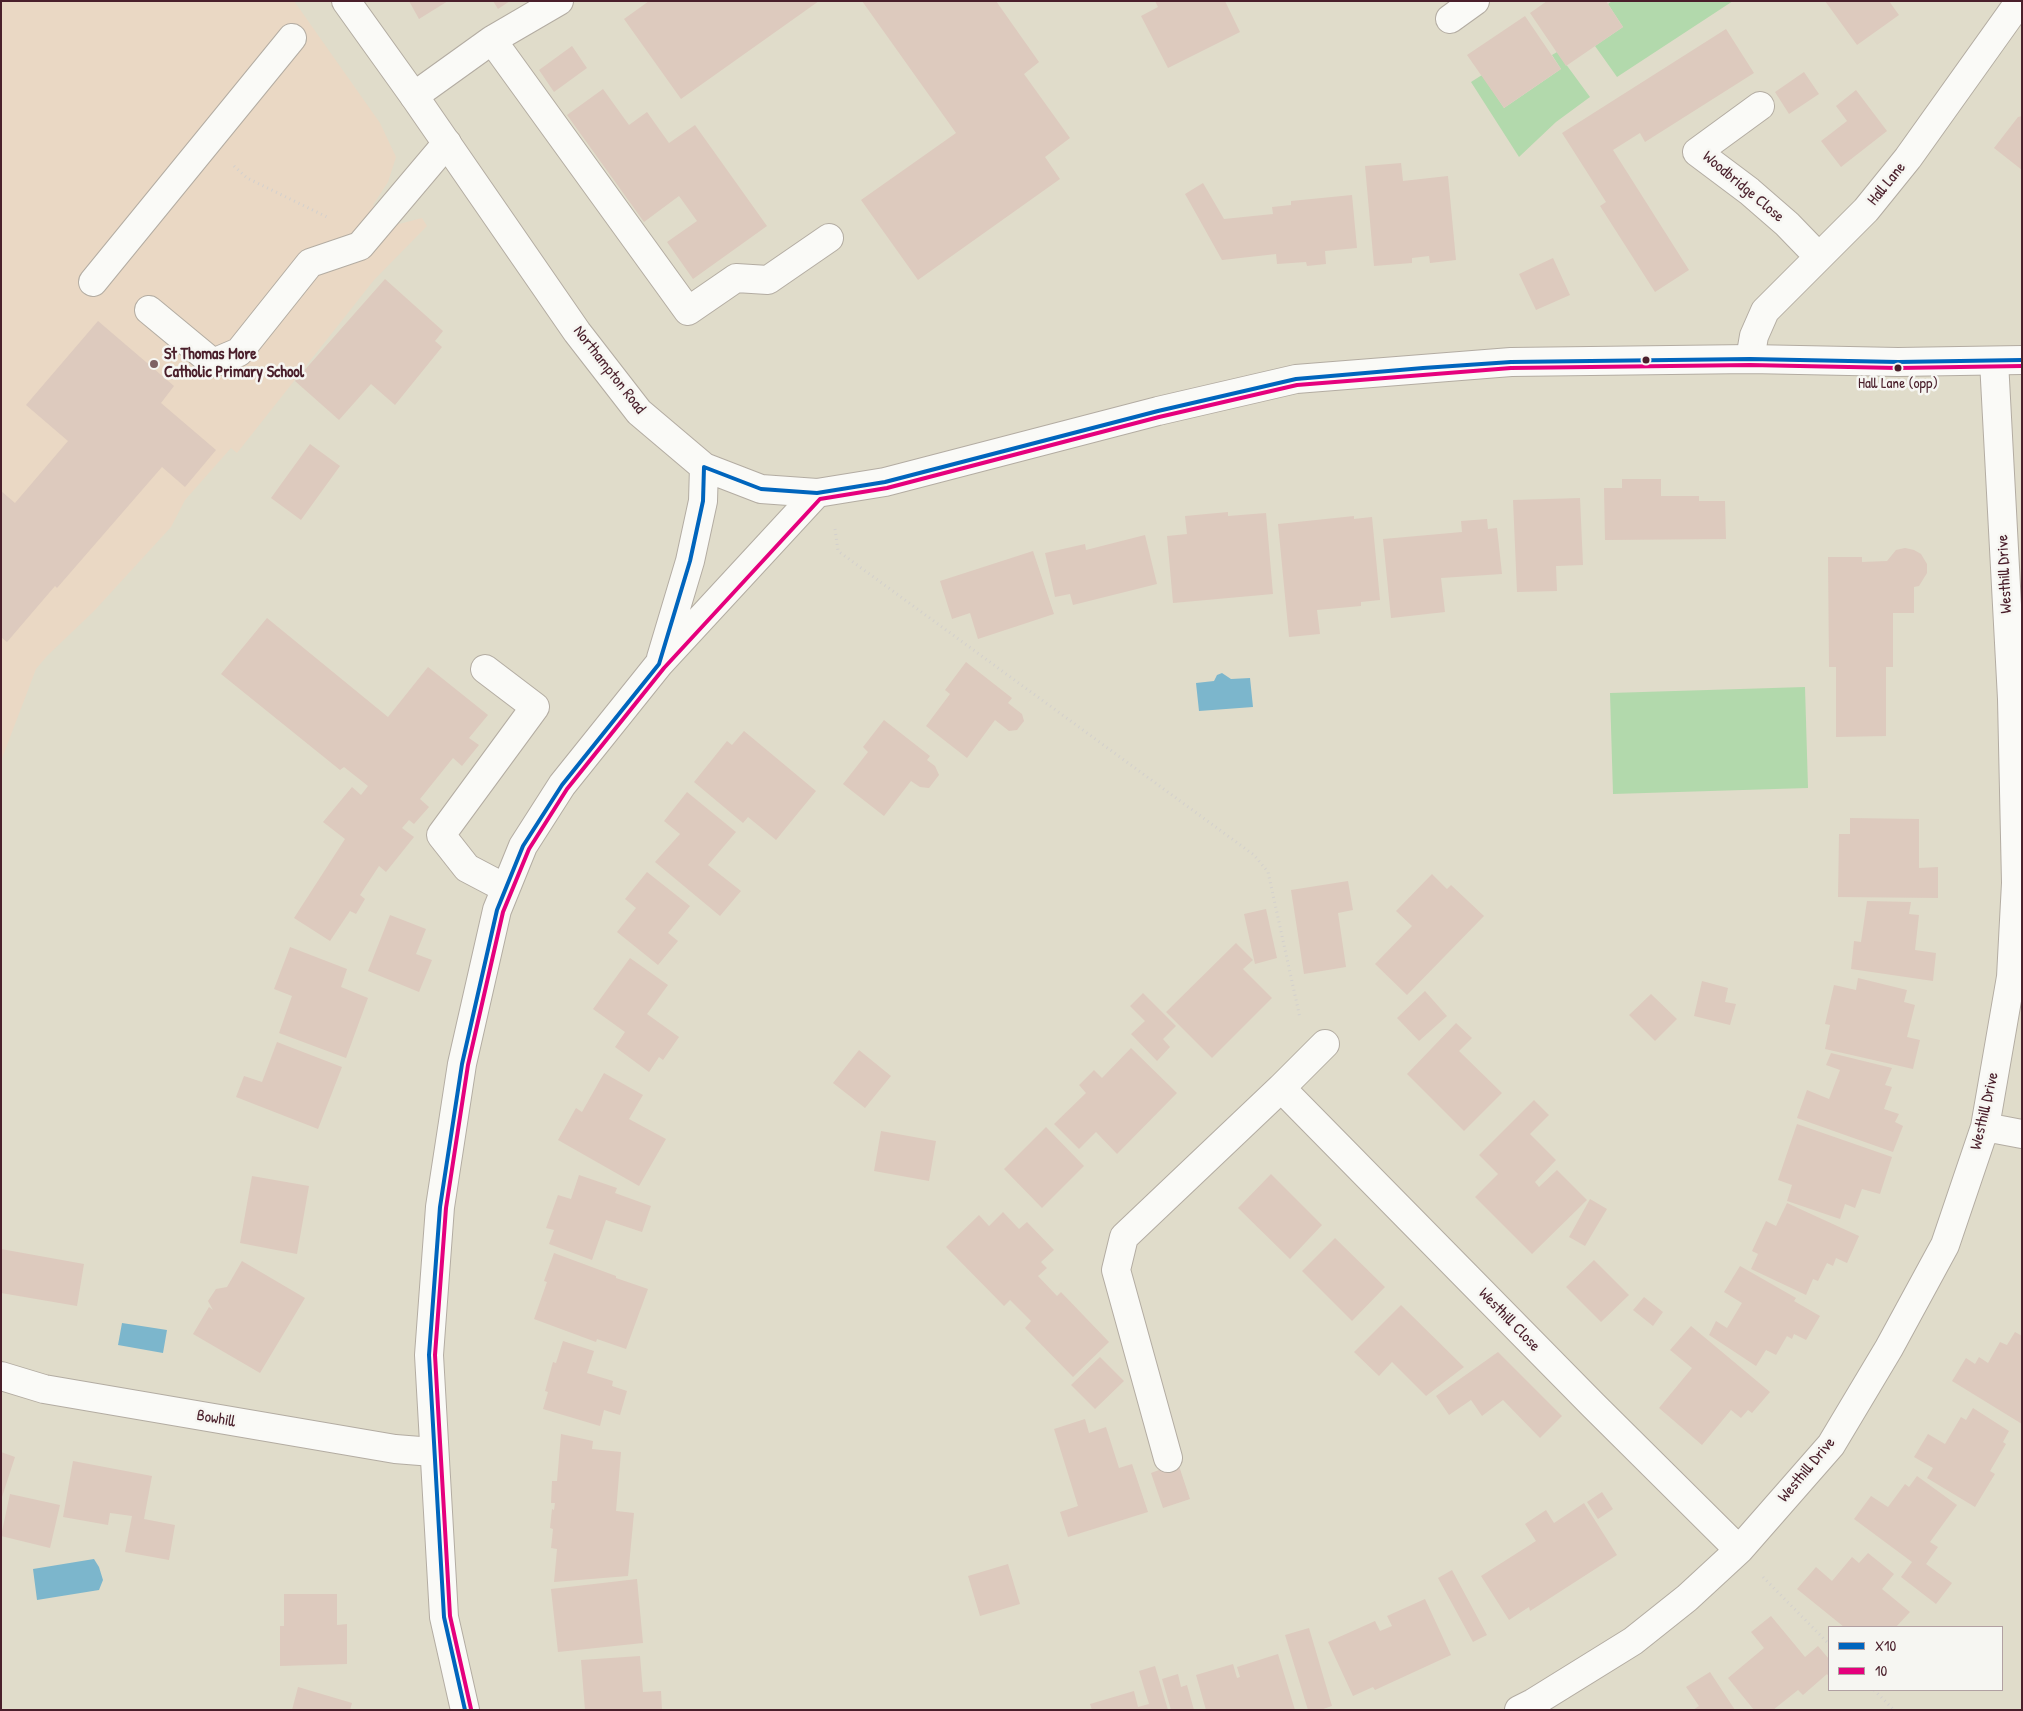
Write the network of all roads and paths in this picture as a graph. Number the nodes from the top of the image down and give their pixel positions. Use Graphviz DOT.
graph roads {
  1 [pos="346,1"];
  2 [pos="559,1"];
  3 [pos="1475,1"];
  4 [pos="2020,1"];
  5 [pos="1450,19"];
  6 [pos="292,38"];
  7 [pos="492,40"];
  8 [pos="414,96"];
  9 [pos="1760,106"];
  10 [pos="208,142"];
  11 [pos="447,143"];
  12 [pos="376,227"];
  13 [pos="829,238"];
  14 [pos="1818,256"];
  15 [pos="93,282"];
  16 [pos="149,310"];
  17 [pos="1750,359"];
  18 [pos="2022,360"];
  19 [pos="1994,361"];
  20 [pos="704,467"];
  21 [pos="824,492"];
  22 [pos="660,664"];
  23 [pos="485,669"];
  24 [pos="505,888"];
  25 [pos="1325,1044"];
  26 [pos="1281,1088"];
  27 [pos="1985,1127"];
  28 [pos="2022,1134"];
  29 [pos="1,1376"];
  30 [pos="433,1452"];
  31 [pos="1168,1458"];
  32 [pos="1739,1550"];
  33 [pos="1758,1573"];
  34 [pos="1828,1643"];
  35 [pos="1875,1691"];
  36 [pos="465,1710"];
  37 [pos="1518,1710"];
  38 [pos="1894,1710"];
  1 -- 8 [label="street, Northampton Road"];
  2 -- 7 [label="street"];
  3 -- 5 [label="street"];
  4 -- 14 [label="street, Hall Lane"];
  6 -- 10 [label="street"];
  7 -- 8 [label="street"];
  7 -- 13 [label="street"];
  8 -- 11 [label="street, Northampton Road"];
  9 -- 14 [label="street, Woodbridge Close"];
  10 -- 12 [label="path"];
  10 -- 15 [label="street"];
  11 -- 12 [label="street"];
  11 -- 20 [label="street, Northampton Road"];
  12 -- 16 [label="street"];
  14 -- 17 [label="street, Hall Lane"];
  17 -- 19 [label="street, Northampton Road"];
  17 -- 21 [label="street, Northampton Road"];
  18 -- 19 [label="street, Northampton Road"];
  19 -- 27 [label="street, Westhill Drive"];
  20 -- 21 [label="street, Northampton Road"];
  20 -- 22 [label="street"];
  21 -- 22 [label="street"];
  21 -- 25 [label="path"];
  22 -- 24 [label="street"];
  23 -- 24 [label="street"];
  24 -- 30 [label="street"];
  25 -- 26 [label="street"];
  26 -- 31 [label="street"];
  26 -- 32 [label="street, Westhill Close"];
  27 -- 28 [label="street"];
  27 -- 32 [label="street, Westhill Drive"];
  29 -- 30 [label="street, Bowhill"];
  30 -- 36 [label="street"];
  32 -- 37 [label="street, Westhill Drive"];
  33 -- 34 [label="path"];
  35 -- 38 [label="path"];
}
